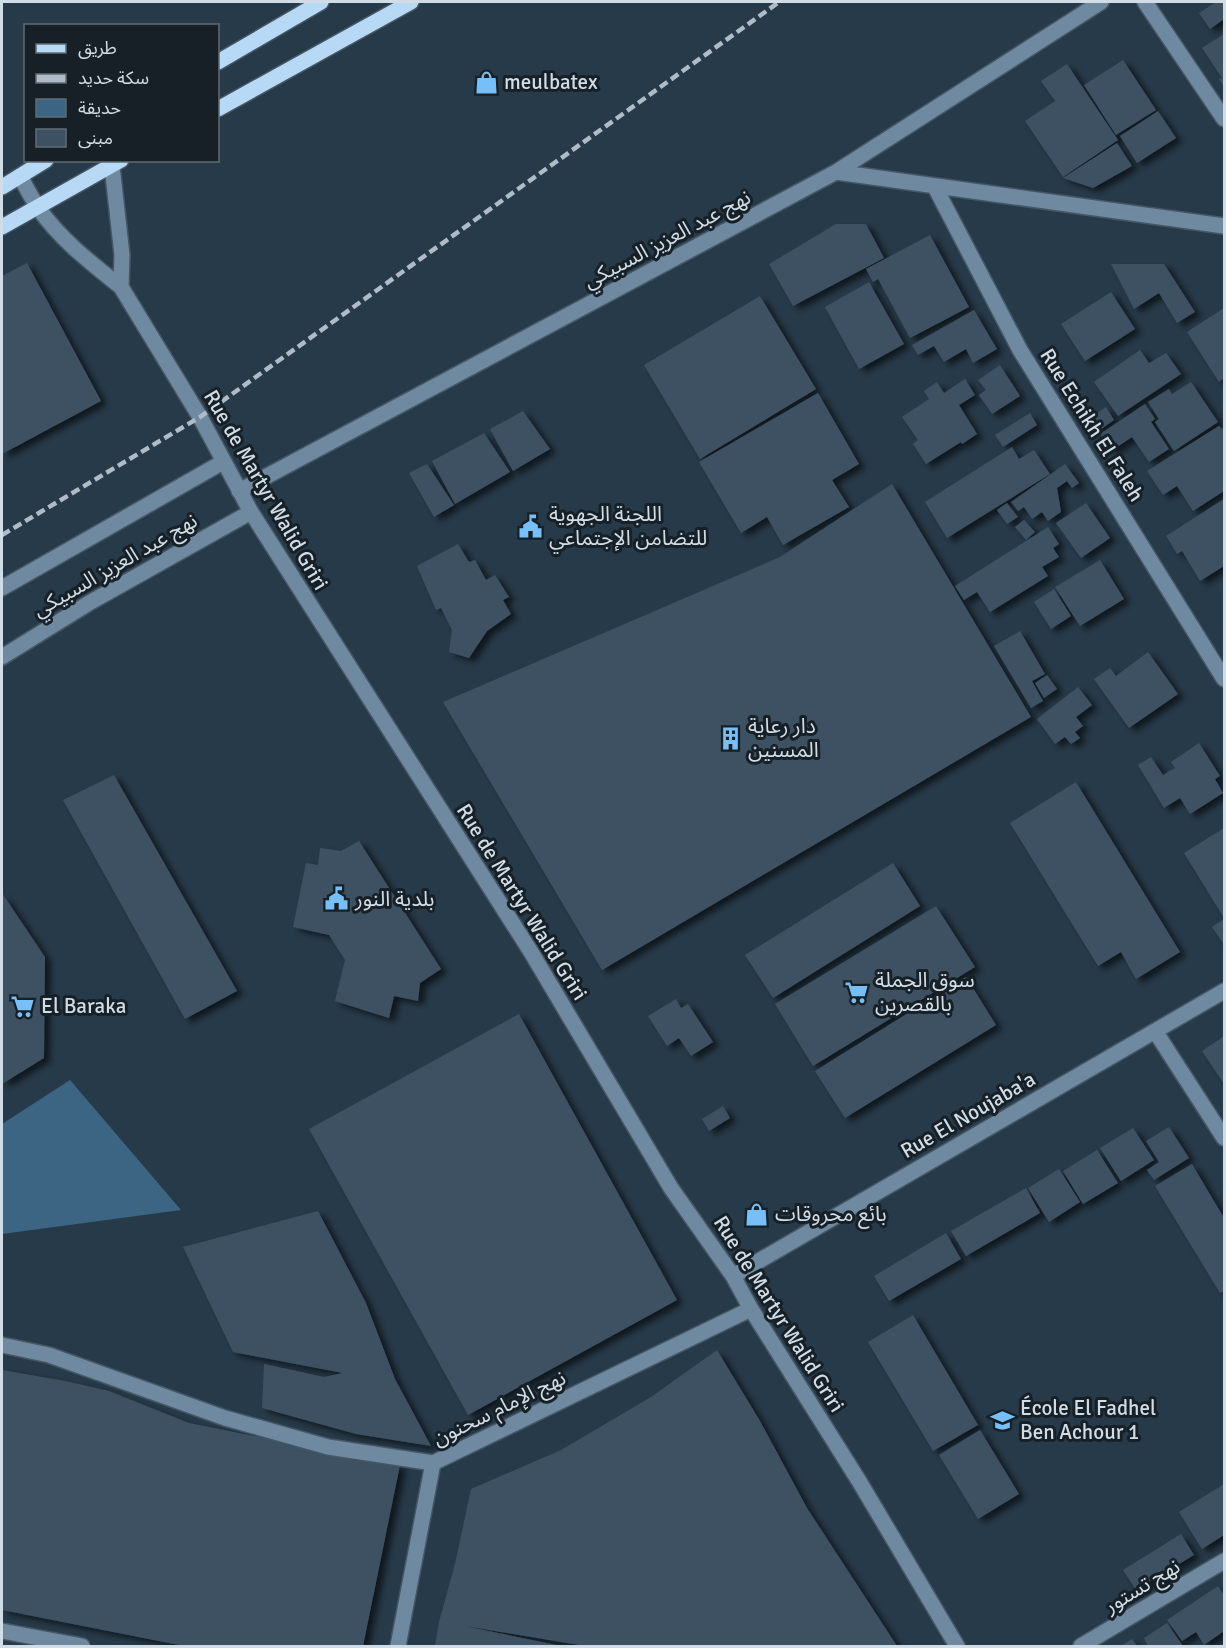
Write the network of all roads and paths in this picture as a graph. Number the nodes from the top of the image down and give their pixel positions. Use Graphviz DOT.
graph roads {
  1 [pos="321,2"];
  2 [pos="411,2"];
  3 [pos="1101,2"];
  4 [pos="1145,2"];
  5 [pos="219,61"];
  6 [pos="219,108"];
  7 [pos="1224,119"];
  8 [pos="43,162"];
  9 [pos="114,162"];
  10 [pos="836,172"];
  11 [pos="20,176"];
  12 [pos="2,187"];
  13 [pos="935,187"];
  14 [pos="38,207"];
  15 [pos="2,226"];
  16 [pos="1224,226"];
  17 [pos="121,287"];
  18 [pos="223,462"];
  19 [pos="239,490"];
  20 [pos="251,512"];
  21 [pos="2,588"];
  22 [pos="2,657"];
  23 [pos="1224,679"];
  24 [pos="1224,992"];
  25 [pos="1155,1031"];
  26 [pos="1224,1138"];
  27 [pos="733,1276"];
  28 [pos="751,1308"];
  29 [pos="2,1345"];
  30 [pos="433,1463"];
  31 [pos="1224,1561"];
  32 [pos="2,1631"];
  33 [pos="82,1647"];
  34 [pos="398,1647"];
  35 [pos="957,1647"];
  36 [pos="1081,1647"];
  1 -- 5 [label="main road"];
  2 -- 6 [label="main road"];
  3 -- 10 [label="street, نهج عبد العزيز السبيكي"];
  4 -- 7 [label="street"];
  8 -- 11 [label="main road"];
  9 -- 14 [label="main road"];
  9 -- 17 [label="street"];
  10 -- 13 [label="street"];
  10 -- 19 [label="street, نهج عبد العزيز السبيكي"];
  11 -- 12 [label="main road"];
  11 -- 14 [label="street"];
  13 -- 16 [label="street"];
  13 -- 23 [label="street, Rue Echikh El Faleh"];
  14 -- 15 [label="main road"];
  14 -- 17 [label="street"];
  17 -- 18 [label="street, Rue de Martyr Walid Griri"];
  18 -- 19 [label="street, Rue de Martyr Walid Griri"];
  18 -- 21 [label="street, نهج عبد العزيز السبيكي"];
  19 -- 20 [label="street, Rue de Martyr Walid Griri"];
  20 -- 22 [label="street, نهج عبد العزيز السبيكي"];
  20 -- 27 [label="street, Rue de Martyr Walid Griri"];
  24 -- 25 [label="street, Rue El Noujaba'a"];
  25 -- 26 [label="street"];
  25 -- 27 [label="street, Rue El Noujaba'a"];
  27 -- 28 [label="street, Rue de Martyr Walid Griri"];
  28 -- 30 [label="street, نهج الإمام سحنون"];
  28 -- 35 [label="street, Rue de Martyr Walid Griri"];
  29 -- 30 [label="street"];
  30 -- 34 [label="street, نهج الإمام سحنون"];
  31 -- 36 [label="street, نهج تستور"];
  32 -- 33 [label="street"];
}
